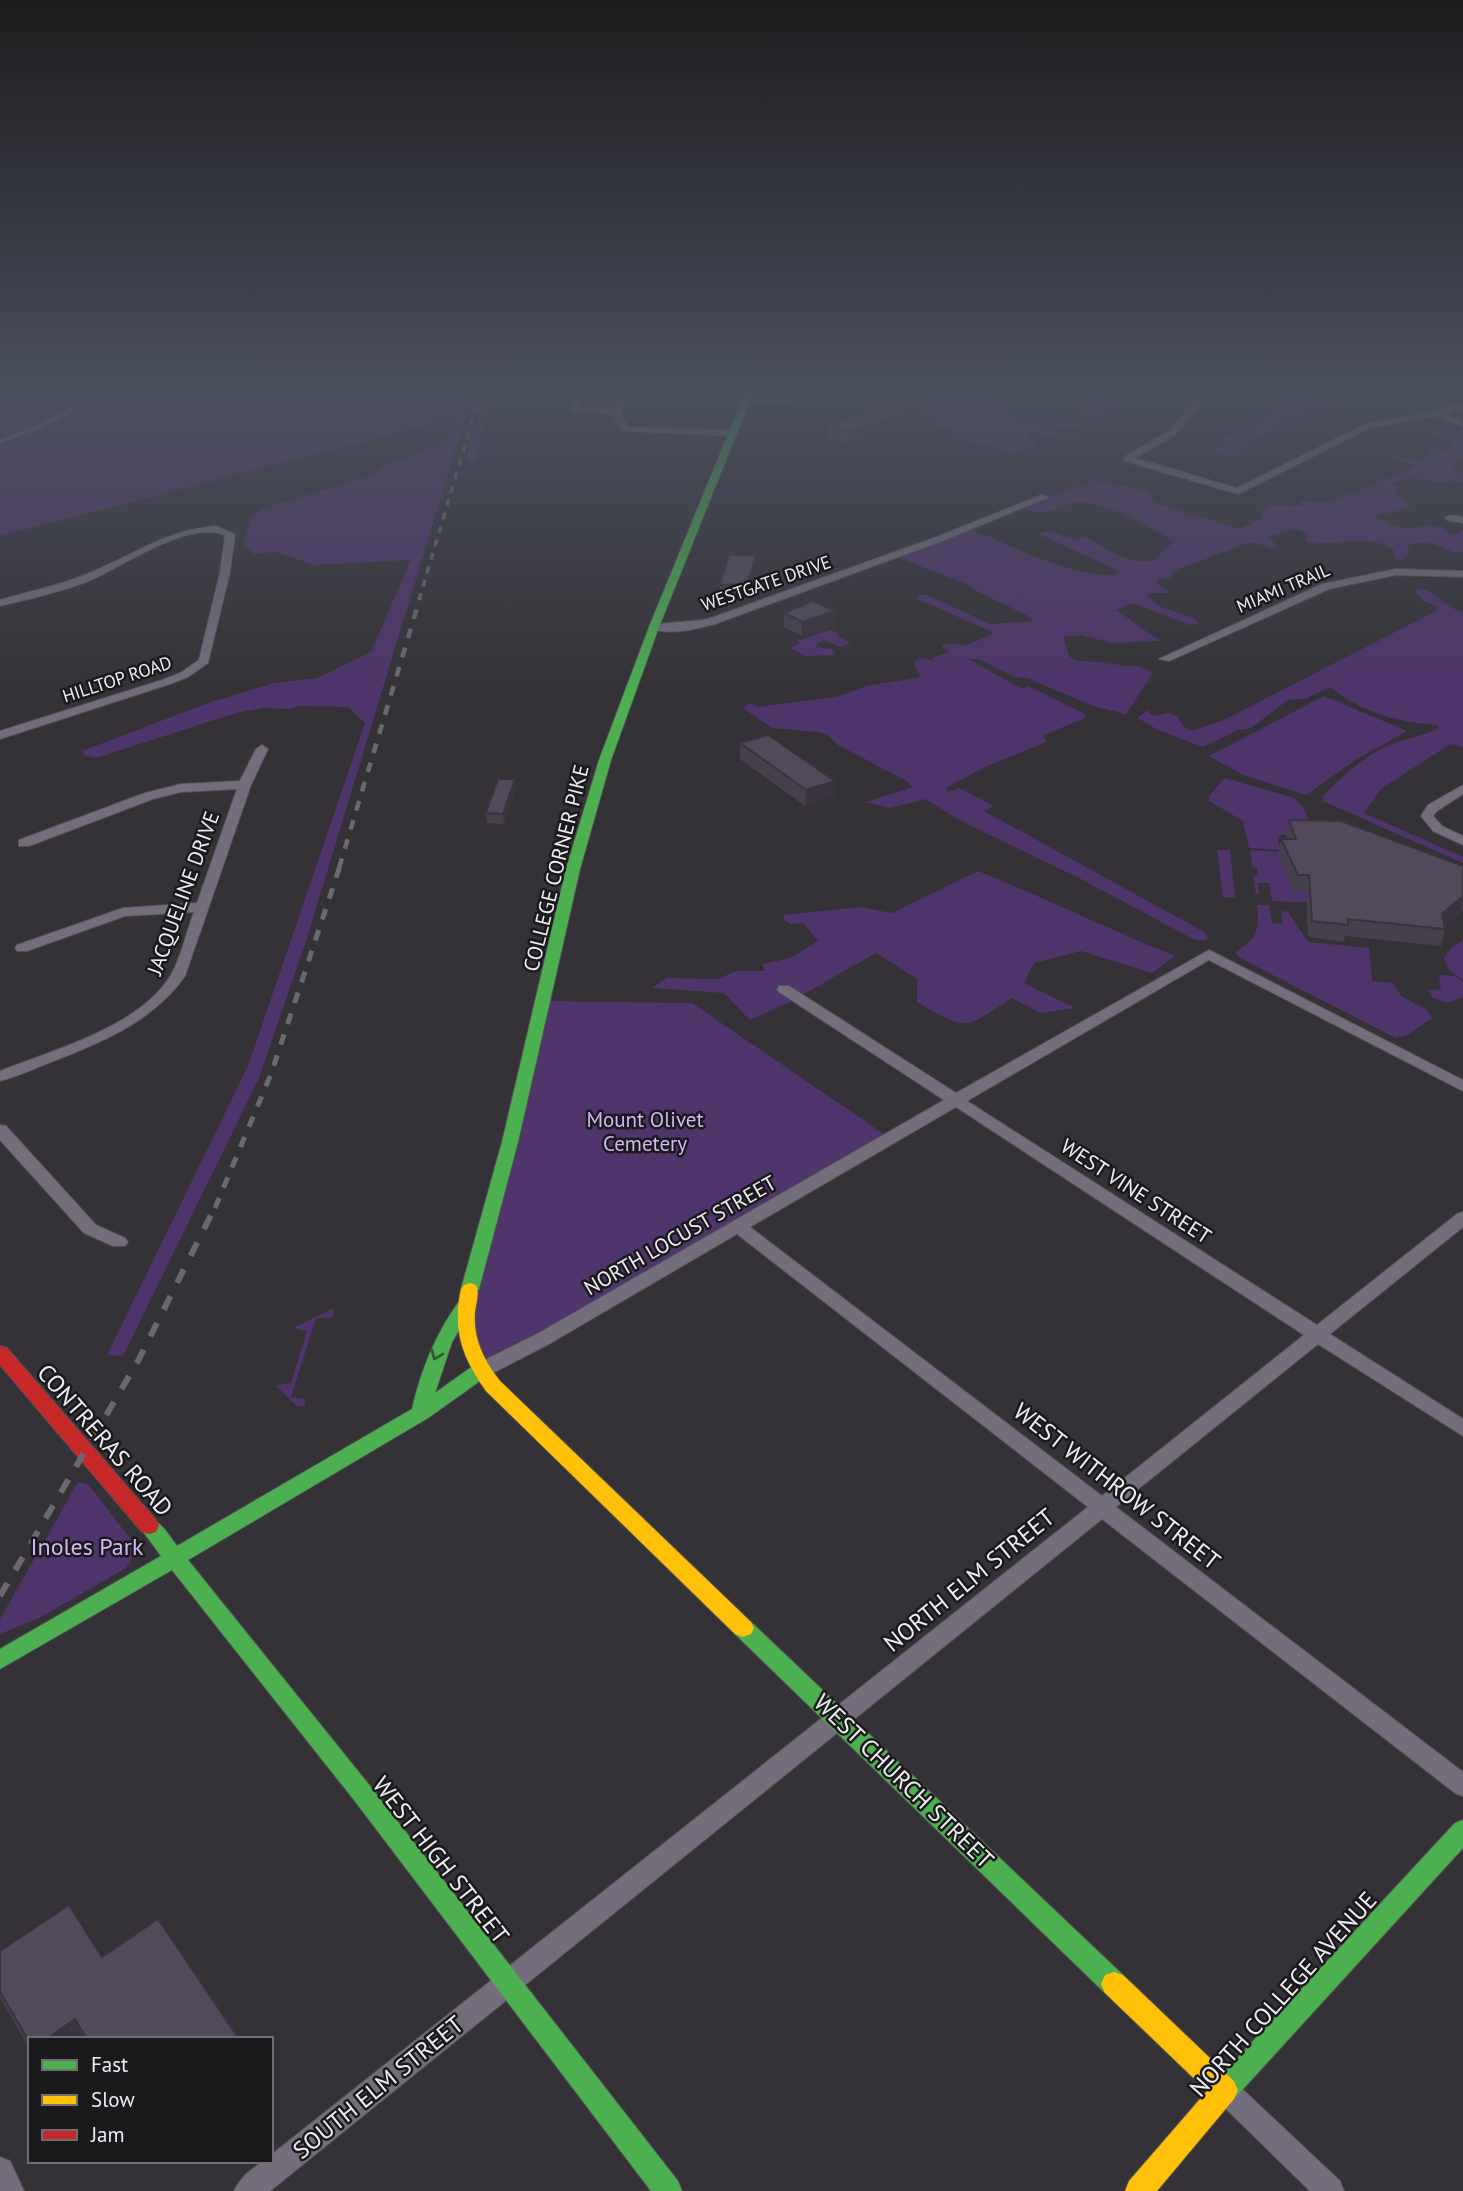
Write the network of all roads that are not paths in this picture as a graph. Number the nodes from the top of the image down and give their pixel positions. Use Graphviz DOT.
graph roads {
  1 [pos="710,490"];
  2 [pos="1044,497"];
  3 [pos="1450,518"];
  4 [pos="1463,520"];
  5 [pos="1463,574"];
  6 [pos="0,592"];
  7 [pos="5,601"];
  8 [pos="654,627"];
  9 [pos="1165,659"];
  10 [pos="0,735"];
  11 [pos="262,749"];
  12 [pos="244,785"];
  13 [pos="1463,789"];
  14 [pos="1463,841"];
  15 [pos="24,843"];
  16 [pos="202,907"];
  17 [pos="22,948"];
  18 [pos="784,989"];
  19 [pos="0,1076"];
  20 [pos="1463,1086"];
  21 [pos="956,1101"];
  22 [pos="0,1130"];
  23 [pos="1463,1218"];
  24 [pos="739,1227"];
  25 [pos="119,1242"];
  26 [pos="466,1303"];
  27 [pos="1316,1335"];
  28 [pos="0,1353"];
  29 [pos="480,1371"];
  30 [pos="421,1413"];
  31 [pos="1463,1430"];
  32 [pos="1102,1507"];
  33 [pos="176,1558"];
  34 [pos="0,1660"];
  35 [pos="840,1719"];
  36 [pos="1463,1786"];
  37 [pos="1463,1831"];
  38 [pos="508,1983"];
  39 [pos="1225,2090"];
  40 [pos="0,2171"];
  41 [pos="10,2191"];
  42 [pos="248,2191"];
  43 [pos="668,2191"];
  44 [pos="1139,2191"];
  45 [pos="1329,2191"];
  1 -- 8 [label="main road, COLLEGE CORNER PIKE"];
  2 -- 8 [label="street, WESTGATE DRIVE"];
  3 -- 4 [label="street"];
  5 -- 9 [label="street, MIAMI TRAIL"];
  6 -- 7 [label="street"];
  7 -- 10 [label="street, HILLTOP ROAD"];
  8 -- 26 [label="main road, COLLEGE CORNER PIKE"];
  11 -- 12 [label="street, JACQUELINE DRIVE"];
  12 -- 15 [label="street"];
  12 -- 16 [label="street, JACQUELINE DRIVE"];
  13 -- 14 [label="street"];
  16 -- 17 [label="street"];
  16 -- 19 [label="street, JACQUELINE DRIVE"];
  18 -- 21 [label="street, WEST VINE STREET"];
  20 -- 21 [label="street, NORTH LOCUST STREET"];
  21 -- 24 [label="street, NORTH LOCUST STREET"];
  21 -- 27 [label="street, WEST VINE STREET"];
  22 -- 25 [label="street"];
  23 -- 27 [label="street, NORTH ELM STREET"];
  24 -- 29 [label="street, NORTH LOCUST STREET"];
  24 -- 32 [label="street, WEST WITHROW STREET"];
  26 -- 29 [label="main road, COLLEGE CORNER PIKE"];
  26 -- 30 [label="main road, one-way"];
  27 -- 31 [label="street, WEST VINE STREET"];
  27 -- 32 [label="street, NORTH ELM STREET"];
  28 -- 33 [label="main road, CONTRERAS ROAD"];
  29 -- 30 [label="main road, NORTH LOCUST STREET"];
  29 -- 35 [label="main road, WEST CHURCH STREET"];
  30 -- 33 [label="main road, NORTH LOCUST STREET"];
  32 -- 35 [label="street, NORTH ELM STREET"];
  32 -- 36 [label="street, WEST WITHROW STREET"];
  33 -- 34 [label="main road, NORTH LOCUST STREET"];
  33 -- 38 [label="main road, WEST HIGH STREET"];
  35 -- 38 [label="street, NORTH ELM STREET"];
  35 -- 39 [label="main road, WEST CHURCH STREET"];
  37 -- 39 [label="main road, NORTH COLLEGE AVENUE"];
  38 -- 42 [label="street, SOUTH ELM STREET"];
  38 -- 43 [label="main road, WEST HIGH STREET"];
  39 -- 44 [label="main road, NORTH COLLEGE AVENUE"];
  39 -- 45 [label="street, WEST CHURCH STREET"];
  40 -- 41 [label="street"];
}
